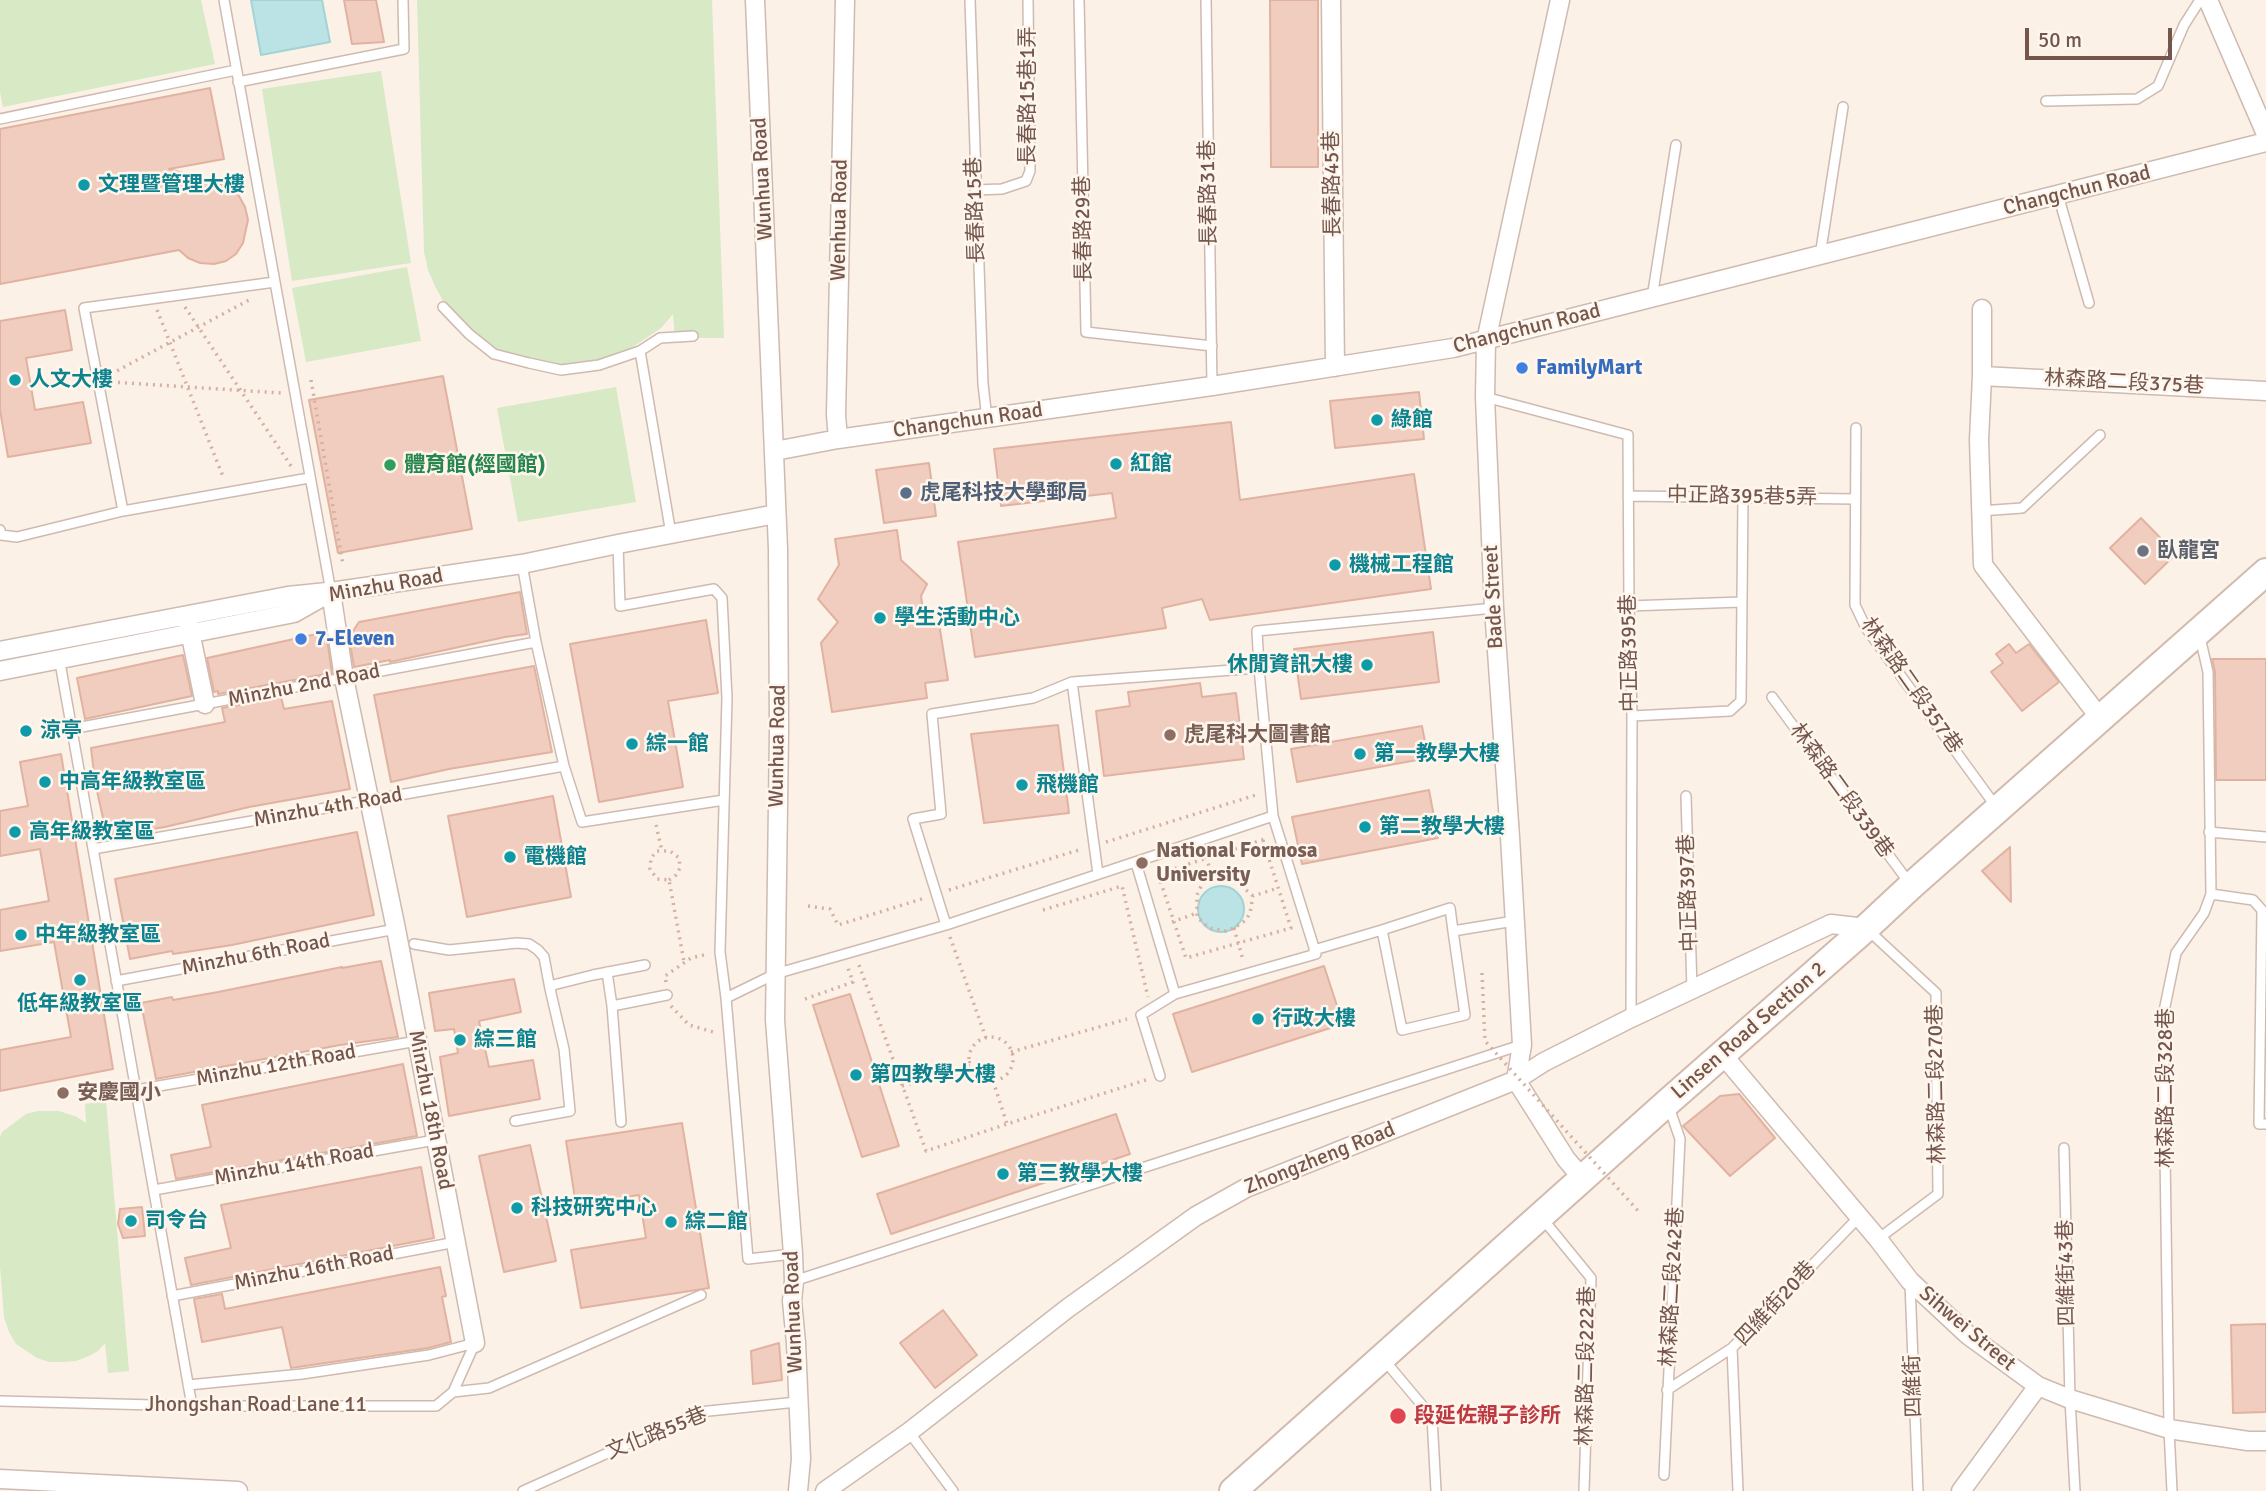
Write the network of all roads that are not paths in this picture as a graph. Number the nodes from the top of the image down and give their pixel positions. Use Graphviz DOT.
graph roads {
  1 [pos="224,0"];
  2 [pos="403,0"];
  3 [pos="755,0"];
  4 [pos="845,0"];
  5 [pos="970,0"];
  6 [pos="1028,0"];
  7 [pos="1079,0"];
  8 [pos="1206,0"];
  9 [pos="1331,0"];
  10 [pos="1560,0"];
  11 [pos="2200,0"];
  12 [pos="2208,0"];
  13 [pos="236,70"];
  14 [pos="238,82"];
  15 [pos="2046,101"];
  16 [pos="1843,107"];
  17 [pos="0,119"];
  18 [pos="2266,134"];
  19 [pos="2266,142"];
  20 [pos="1676,145"];
  21 [pos="975,190"];
  22 [pos="2058,195"];
  23 [pos="1820,256"];
  24 [pos="275,283"];
  25 [pos="1652,298"];
  26 [pos="2089,303"];
  27 [pos="443,307"];
  28 [pos="1982,309"];
  29 [pos="693,336"];
  30 [pos="1486,341"];
  31 [pos="1212,346"];
  32 [pos="640,351"];
  33 [pos="1335,367"];
  34 [pos="1982,376"];
  35 [pos="1212,386"];
  36 [pos="2266,390"];
  37 [pos="1485,397"];
  38 [pos="987,419"];
  39 [pos="1856,428"];
  40 [pos="2099,435"];
  41 [pos="838,439"];
  42 [pos="775,451"];
  43 [pos="304,479"];
  44 [pos="1628,496"];
  45 [pos="1743,497"];
  46 [pos="1855,499"];
  47 [pos="123,511"];
  48 [pos="1980,512"];
  49 [pos="776,514"];
  50 [pos="0,530"];
  51 [pos="671,534"];
  52 [pos="618,544"];
  53 [pos="522,564"];
  54 [pos="2266,572"];
  55 [pos="331,592"];
  56 [pos="1741,602"];
  57 [pos="1629,606"];
  58 [pos="1494,608"];
  59 [pos="186,615"];
  60 [pos="2198,632"];
  61 [pos="191,634"];
  62 [pos="55,641"];
  63 [pos="536,642"];
  64 [pos="1,645"];
  65 [pos="59,660"];
  66 [pos="1259,668"];
  67 [pos="4,670"];
  68 [pos="344,678"];
  69 [pos="1072,681"];
  70 [pos="1772,696"];
  71 [pos="205,704"];
  72 [pos="1632,716"];
  73 [pos="2100,718"];
  74 [pos="71,729"];
  75 [pos="564,766"];
  76 [pos="1686,796"];
  77 [pos="724,800"];
  78 [pos="368,801"];
  79 [pos="1998,808"];
  80 [pos="1273,816"];
  81 [pos="2209,832"];
  82 [pos="2266,837"];
  83 [pos="93,849"];
  84 [pos="1136,863"];
  85 [pos="1098,874"];
  86 [pos="1911,886"];
  87 [pos="2211,894"];
  88 [pos="1514,921"];
  89 [pos="946,925"];
  90 [pos="1866,928"];
  91 [pos="396,929"];
  92 [pos="1382,930"];
  93 [pos="1453,931"];
  94 [pos="414,944"];
  95 [pos="1314,950"];
  96 [pos="645,965"];
  97 [pos="607,972"];
  98 [pos="775,974"];
  99 [pos="116,981"];
  100 [pos="550,989"];
  101 [pos="1692,989"];
  102 [pos="1175,994"];
  103 [pos="667,995"];
  104 [pos="726,998"];
  105 [pos="612,1006"];
  106 [pos="1631,1018"];
  107 [pos="417,1041"];
  108 [pos="1521,1045"];
  109 [pos="1722,1054"];
  110 [pos="1160,1076"];
  111 [pos="1516,1080"];
  112 [pos="136,1090"];
  113 [pos="1668,1102"];
  114 [pos="515,1121"];
  115 [pos="621,1122"];
  116 [pos="2266,1124"];
  117 [pos="435,1140"];
  118 [pos="2064,1147"];
  119 [pos="1583,1180"];
  120 [pos="153,1190"];
  121 [pos="1541,1216"];
  122 [pos="1859,1217"];
  123 [pos="1878,1239"];
  124 [pos="456,1241"];
  125 [pos="793,1254"];
  126 [pos="794,1281"];
  127 [pos="1910,1281"];
  128 [pos="172,1296"];
  129 [pos="701,1296"];
  130 [pos="475,1343"];
  131 [pos="1732,1348"];
  132 [pos="1382,1356"];
  133 [pos="188,1385"];
  134 [pos="2038,1386"];
  135 [pos="1668,1390"];
  136 [pos="453,1392"];
  137 [pos="2070,1399"];
  138 [pos="0,1401"];
  139 [pos="797,1402"];
  140 [pos="192,1406"];
  141 [pos="2169,1429"];
  142 [pos="909,1432"];
  143 [pos="2266,1441"];
  144 [pos="1664,1475"];
  145 [pos="0,1479"];
  146 [pos="36,1486"];
  147 [pos="238,1491"];
  148 [pos="523,1491"];
  149 [pos="798,1491"];
  150 [pos="825,1491"];
  151 [pos="953,1491"];
  152 [pos="1233,1491"];
  153 [pos="1436,1491"];
  154 [pos="1584,1491"];
  155 [pos="1738,1491"];
  156 [pos="1918,1491"];
  157 [pos="1961,1491"];
  158 [pos="2075,1491"];
  159 [pos="2172,1491"];
  1 -- 13 [label="lane"];
  2 -- 14 [label="lane"];
  3 -- 42 [label="street, Wunhua Road"];
  4 -- 41 [label="street, Wenhua Road"];
  5 -- 21 [label="lane, 長春路15巷"];
  6 -- 21 [label="lane, 長春路15巷1弄"];
  7 -- 31 [label="lane, 長春路29巷"];
  8 -- 31 [label="lane, 長春路31巷"];
  9 -- 33 [label="street, 長春路45巷"];
  10 -- 30 [label="street, Bade Street"];
  11 -- 15 [label="lane"];
  12 -- 18 [label="street"];
  13 -- 14 [label="lane"];
  13 -- 17 [label="lane"];
  14 -- 24 [label="lane"];
  16 -- 23 [label="lane"];
  19 -- 22 [label="street, Changchun Road"];
  20 -- 25 [label="lane"];
  21 -- 38 [label="lane, 長春路15巷"];
  22 -- 23 [label="street, Changchun Road"];
  22 -- 26 [label="lane"];
  23 -- 25 [label="street, Changchun Road"];
  24 -- 43 [label="lane"];
  24 -- 47 [label="lane"];
  25 -- 30 [label="street, Changchun Road"];
  27 -- 32 [label="lane"];
  28 -- 34 [label="street"];
  29 -- 32 [label="lane"];
  30 -- 33 [label="street, Changchun Road"];
  30 -- 37 [label="street, Bade Street"];
  31 -- 35 [label="lane, 長春路31巷"];
  32 -- 51 [label="lane"];
  33 -- 35 [label="street, Changchun Road"];
  34 -- 36 [label="street, 林森路二段375巷"];
  34 -- 48 [label="street"];
  35 -- 38 [label="street, Changchun Road"];
  37 -- 44 [label="lane, 中正路395巷"];
  37 -- 58 [label="street, Bade Street"];
  38 -- 41 [label="street, Changchun Road"];
  39 -- 46 [label="lane, 林森路二段357巷"];
  40 -- 48 [label="lane"];
  41 -- 42 [label="street, Changchun Road"];
  42 -- 49 [label="street, Wunhua Road"];
  43 -- 47 [label="lane"];
  43 -- 55 [label="lane"];
  44 -- 45 [label="lane, 中正路395巷5弄"];
  44 -- 57 [label="lane, 中正路395巷"];
  45 -- 46 [label="lane, 中正路395巷5弄"];
  45 -- 56 [label="lane"];
  46 -- 79 [label="lane, 林森路二段357巷"];
  47 -- 50 [label="lane"];
  48 -- 73 [label="street"];
  49 -- 51 [label="street, Minzhu Road"];
  49 -- 98 [label="street, Wunhua Road"];
  51 -- 52 [label="street, Minzhu Road"];
  52 -- 53 [label="street, Minzhu Road"];
  52 -- 77 [label="lane"];
  53 -- 55 [label="street, Minzhu Road"];
  53 -- 63 [label="lane"];
  54 -- 60 [label="main road, Linsen Road Section 2"];
  55 -- 59 [label="street"];
  55 -- 61 [label="street, Minzhu Road"];
  55 -- 68 [label="street, Minzhu 18th Road"];
  56 -- 57 [label="lane"];
  56 -- 72 [label="lane"];
  57 -- 72 [label="lane, 中正路395巷"];
  58 -- 66 [label="lane"];
  58 -- 88 [label="street, Bade Street"];
  59 -- 61 [label="street"];
  59 -- 62 [label="street"];
  60 -- 73 [label="main road, Linsen Road Section 2"];
  60 -- 81 [label="lane, 林森路二段328巷"];
  61 -- 65 [label="street, Minzhu Road"];
  61 -- 71 [label="street"];
  62 -- 64 [label="street"];
  62 -- 65 [label="lane"];
  63 -- 68 [label="lane, Minzhu 2nd Road"];
  63 -- 75 [label="lane"];
  64 -- 67 [label="street"];
  65 -- 67 [label="street, Minzhu Road"];
  65 -- 74 [label="lane"];
  66 -- 69 [label="lane"];
  66 -- 80 [label="lane"];
  68 -- 71 [label="lane, Minzhu 2nd Road"];
  68 -- 78 [label="street, Minzhu 18th Road"];
  69 -- 85 [label="lane"];
  69 -- 89 [label="lane"];
  70 -- 86 [label="lane, 林森路二段339巷"];
  71 -- 74 [label="lane, Minzhu 2nd Road"];
  72 -- 106 [label="lane, 中正路395巷"];
  73 -- 79 [label="main road, Linsen Road Section 2"];
  74 -- 83 [label="lane"];
  75 -- 77 [label="lane"];
  75 -- 78 [label="lane, Minzhu 4th Road"];
  76 -- 101 [label="lane, 中正路397巷"];
  77 -- 104 [label="lane"];
  78 -- 83 [label="lane, Minzhu 4th Road"];
  78 -- 91 [label="street, Minzhu 18th Road"];
  79 -- 86 [label="main road, Linsen Road Section 2"];
  80 -- 84 [label="lane"];
  80 -- 95 [label="lane"];
  81 -- 82 [label="lane"];
  81 -- 87 [label="lane, 林森路二段328巷"];
  83 -- 99 [label="lane"];
  84 -- 85 [label="lane"];
  84 -- 102 [label="lane"];
  85 -- 89 [label="lane"];
  86 -- 90 [label="main road, Linsen Road Section 2"];
  87 -- 116 [label="lane"];
  87 -- 141 [label="lane, 林森路二段328巷"];
  88 -- 93 [label="lane"];
  88 -- 108 [label="street, Bade Street"];
  89 -- 98 [label="lane"];
  90 -- 101 [label="street, Zhongzheng Road"];
  90 -- 109 [label="main road, Linsen Road Section 2"];
  90 -- 123 [label="lane, 林森路二段270巷"];
  91 -- 99 [label="lane, Minzhu 6th Road"];
  91 -- 107 [label="street, Minzhu 18th Road"];
  92 -- 93 [label="lane"];
  92 -- 93 [label="lane"];
  92 -- 95 [label="lane"];
  94 -- 100 [label="lane"];
  95 -- 102 [label="lane"];
  96 -- 97 [label="lane"];
  97 -- 100 [label="lane"];
  97 -- 105 [label="lane"];
  98 -- 104 [label="lane"];
  98 -- 125 [label="street, Wunhua Road"];
  99 -- 112 [label="lane"];
  100 -- 114 [label="lane"];
  101 -- 106 [label="street, Zhongzheng Road"];
  102 -- 110 [label="lane"];
  103 -- 105 [label="lane"];
  104 -- 125 [label="lane"];
  105 -- 115 [label="lane"];
  106 -- 111 [label="street, Zhongzheng Road"];
  107 -- 112 [label="lane, Minzhu 12th Road"];
  107 -- 117 [label="street, Minzhu 18th Road"];
  108 -- 111 [label="street, Bade Street"];
  108 -- 126 [label="lane"];
  109 -- 113 [label="main road, Linsen Road Section 2"];
  109 -- 122 [label="street, Sihwei Street"];
  111 -- 119 [label="street"];
  111 -- 142 [label="street, Zhongzheng Road"];
  112 -- 120 [label="lane"];
  113 -- 119 [label="main road, Linsen Road Section 2"];
  113 -- 135 [label="lane, 林森路二段242巷"];
  117 -- 120 [label="lane, Minzhu 14th Road"];
  117 -- 124 [label="street, Minzhu 18th Road"];
  118 -- 137 [label="lane, 四維街43巷"];
  119 -- 121 [label="main road, Linsen Road Section 2"];
  120 -- 128 [label="lane"];
  121 -- 132 [label="main road, Linsen Road Section 2"];
  121 -- 154 [label="lane, 林森路二段222巷"];
  122 -- 123 [label="street, Sihwei Street"];
  122 -- 131 [label="lane, 四維街20巷"];
  123 -- 127 [label="street, Sihwei Street"];
  124 -- 128 [label="lane, Minzhu 16th Road"];
  124 -- 130 [label="street, Minzhu 18th Road"];
  125 -- 126 [label="street, Wunhua Road"];
  126 -- 139 [label="street, Wunhua Road"];
  127 -- 134 [label="street, Sihwei Street"];
  127 -- 156 [label="lane, 四維街"];
  128 -- 133 [label="lane"];
  129 -- 136 [label="lane, Jhongshan Road Lane 11"];
  130 -- 133 [label="lane"];
  130 -- 136 [label="lane"];
  131 -- 135 [label="lane"];
  131 -- 155 [label="lane, 四維街20巷"];
  132 -- 152 [label="main road, Linsen Road Section 2"];
  132 -- 153 [label="lane"];
  133 -- 140 [label="lane"];
  134 -- 137 [label="street, Sihwei Street"];
  134 -- 157 [label="street"];
  135 -- 144 [label="lane, 林森路二段242巷"];
  136 -- 140 [label="lane, Jhongshan Road Lane 11"];
  137 -- 141 [label="street, Sihwei Street"];
  137 -- 158 [label="lane, 四維街43巷"];
  138 -- 140 [label="lane, Jhongshan Road Lane 11"];
  139 -- 148 [label="lane, 文化路55巷"];
  139 -- 149 [label="street, Wunhua Road"];
  141 -- 143 [label="street, Sihwei Street"];
  141 -- 159 [label="lane, 林森路二段328巷"];
  142 -- 150 [label="street, Zhongzheng Road"];
  142 -- 151 [label="lane"];
  145 -- 146 [label="street"];
  146 -- 147 [label="street"];
}
